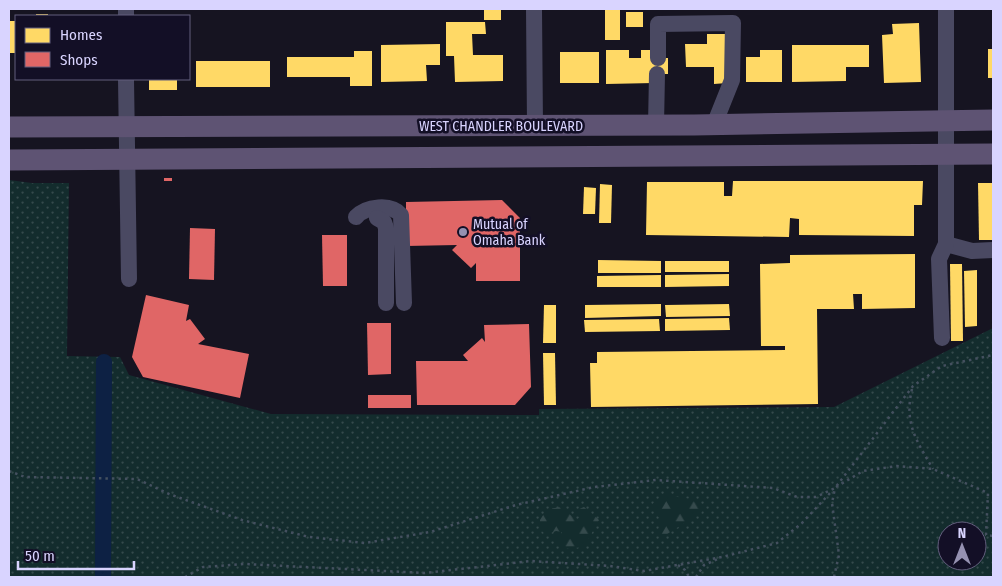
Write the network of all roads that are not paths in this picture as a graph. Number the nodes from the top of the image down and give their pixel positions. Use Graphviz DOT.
graph roads {
  1 [pos="534,9"];
  2 [pos="946,9"];
  3 [pos="126,80"];
  4 [pos="947,120"];
  5 [pos="993,120"];
  6 [pos="656,125"];
  7 [pos="714,125"];
  8 [pos="535,126"];
  9 [pos="9,127"];
  10 [pos="128,127"];
  11 [pos="947,154"];
  12 [pos="993,154"];
  13 [pos="128,159"];
  14 [pos="9,160"];
  15 [pos="946,244"];
  16 [pos="993,250"];
  17 [pos="129,279"];
  18 [pos="395,303"];
  19 [pos="942,338"];
  1 -- 8 [label="street"];
  2 -- 4 [label="street"];
  3 -- 10 [label="street"];
  4 -- 5 [label="main road, WEST CHANDLER BOULEVARD"];
  4 -- 7 [label="main road, WEST CHANDLER BOULEVARD"];
  4 -- 11 [label="street"];
  6 -- 7 [label="main road, WEST CHANDLER BOULEVARD"];
  6 -- 7 [label="street"];
  6 -- 8 [label="main road, WEST CHANDLER BOULEVARD"];
  8 -- 10 [label="main road, WEST CHANDLER BOULEVARD"];
  9 -- 10 [label="main road, WEST CHANDLER BOULEVARD"];
  10 -- 13 [label="street"];
  11 -- 12 [label="main road"];
  11 -- 13 [label="main road"];
  11 -- 15 [label="street"];
  13 -- 14 [label="main road"];
  13 -- 17 [label="street"];
  15 -- 16 [label="street"];
  15 -- 19 [label="street"];
  18 -- 18 [label="street"];
}
